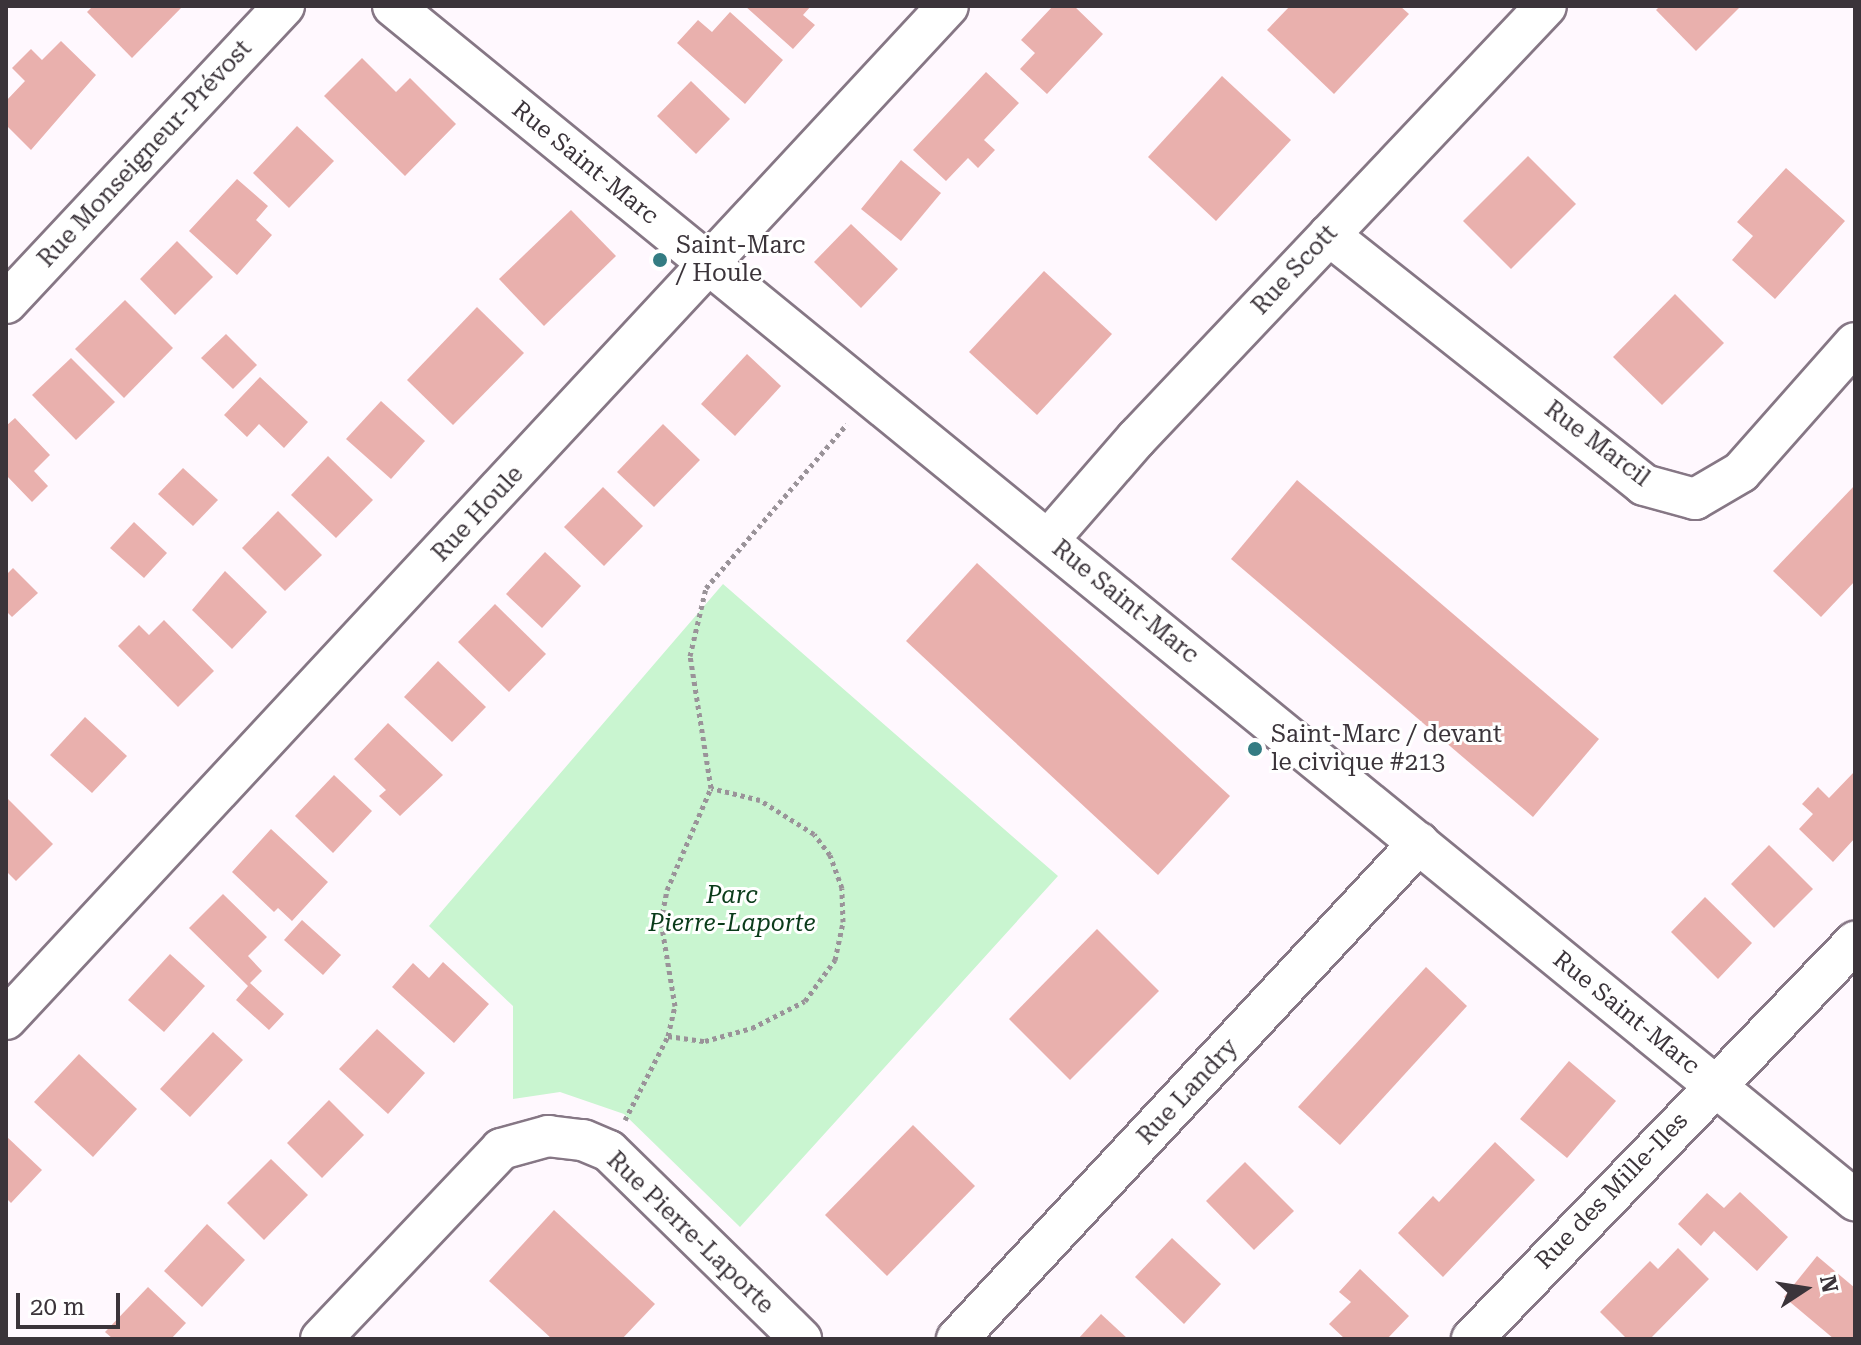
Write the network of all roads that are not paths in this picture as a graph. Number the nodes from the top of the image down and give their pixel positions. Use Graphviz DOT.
graph roads {
  1 [pos="284,6"];
  2 [pos="393,6"];
  3 [pos="948,6"];
  4 [pos="1546,6"];
  5 [pos="1329,235"];
  6 [pos="708,265"];
  7 [pos="6,303"];
  8 [pos="1855,343"];
  9 [pos="1049,539"];
  10 [pos="1419,843"];
  11 [pos="1855,942"];
  12 [pos="6,1019"];
  13 [pos="1715,1086"];
  14 [pos="1855,1200"];
  15 [pos="321,1339"];
  16 [pos="801,1339"];
  17 [pos="957,1339"];
  18 [pos="1472,1339"];
  1 -- 7 [label="street, Rue Monseigneur-Prévost"];
  2 -- 6 [label="street, Rue Saint-Marc"];
  3 -- 6 [label="street, Rue Houle"];
  4 -- 5 [label="street, Rue Scott"];
  5 -- 8 [label="street, Rue Marcil"];
  5 -- 9 [label="street, Rue Scott"];
  6 -- 9 [label="street, Rue Saint-Marc"];
  6 -- 12 [label="street, Rue Houle"];
  9 -- 10 [label="street, Rue Saint-Marc"];
  10 -- 13 [label="street, Rue Saint-Marc"];
  10 -- 17 [label="street, Rue Landry"];
  11 -- 13 [label="street, Rue des Mille-Iles"];
  13 -- 14 [label="street, Rue Saint-Marc"];
  13 -- 18 [label="street, Rue des Mille-Iles"];
  15 -- 16 [label="street, Rue Pierre-Laporte"];
}
